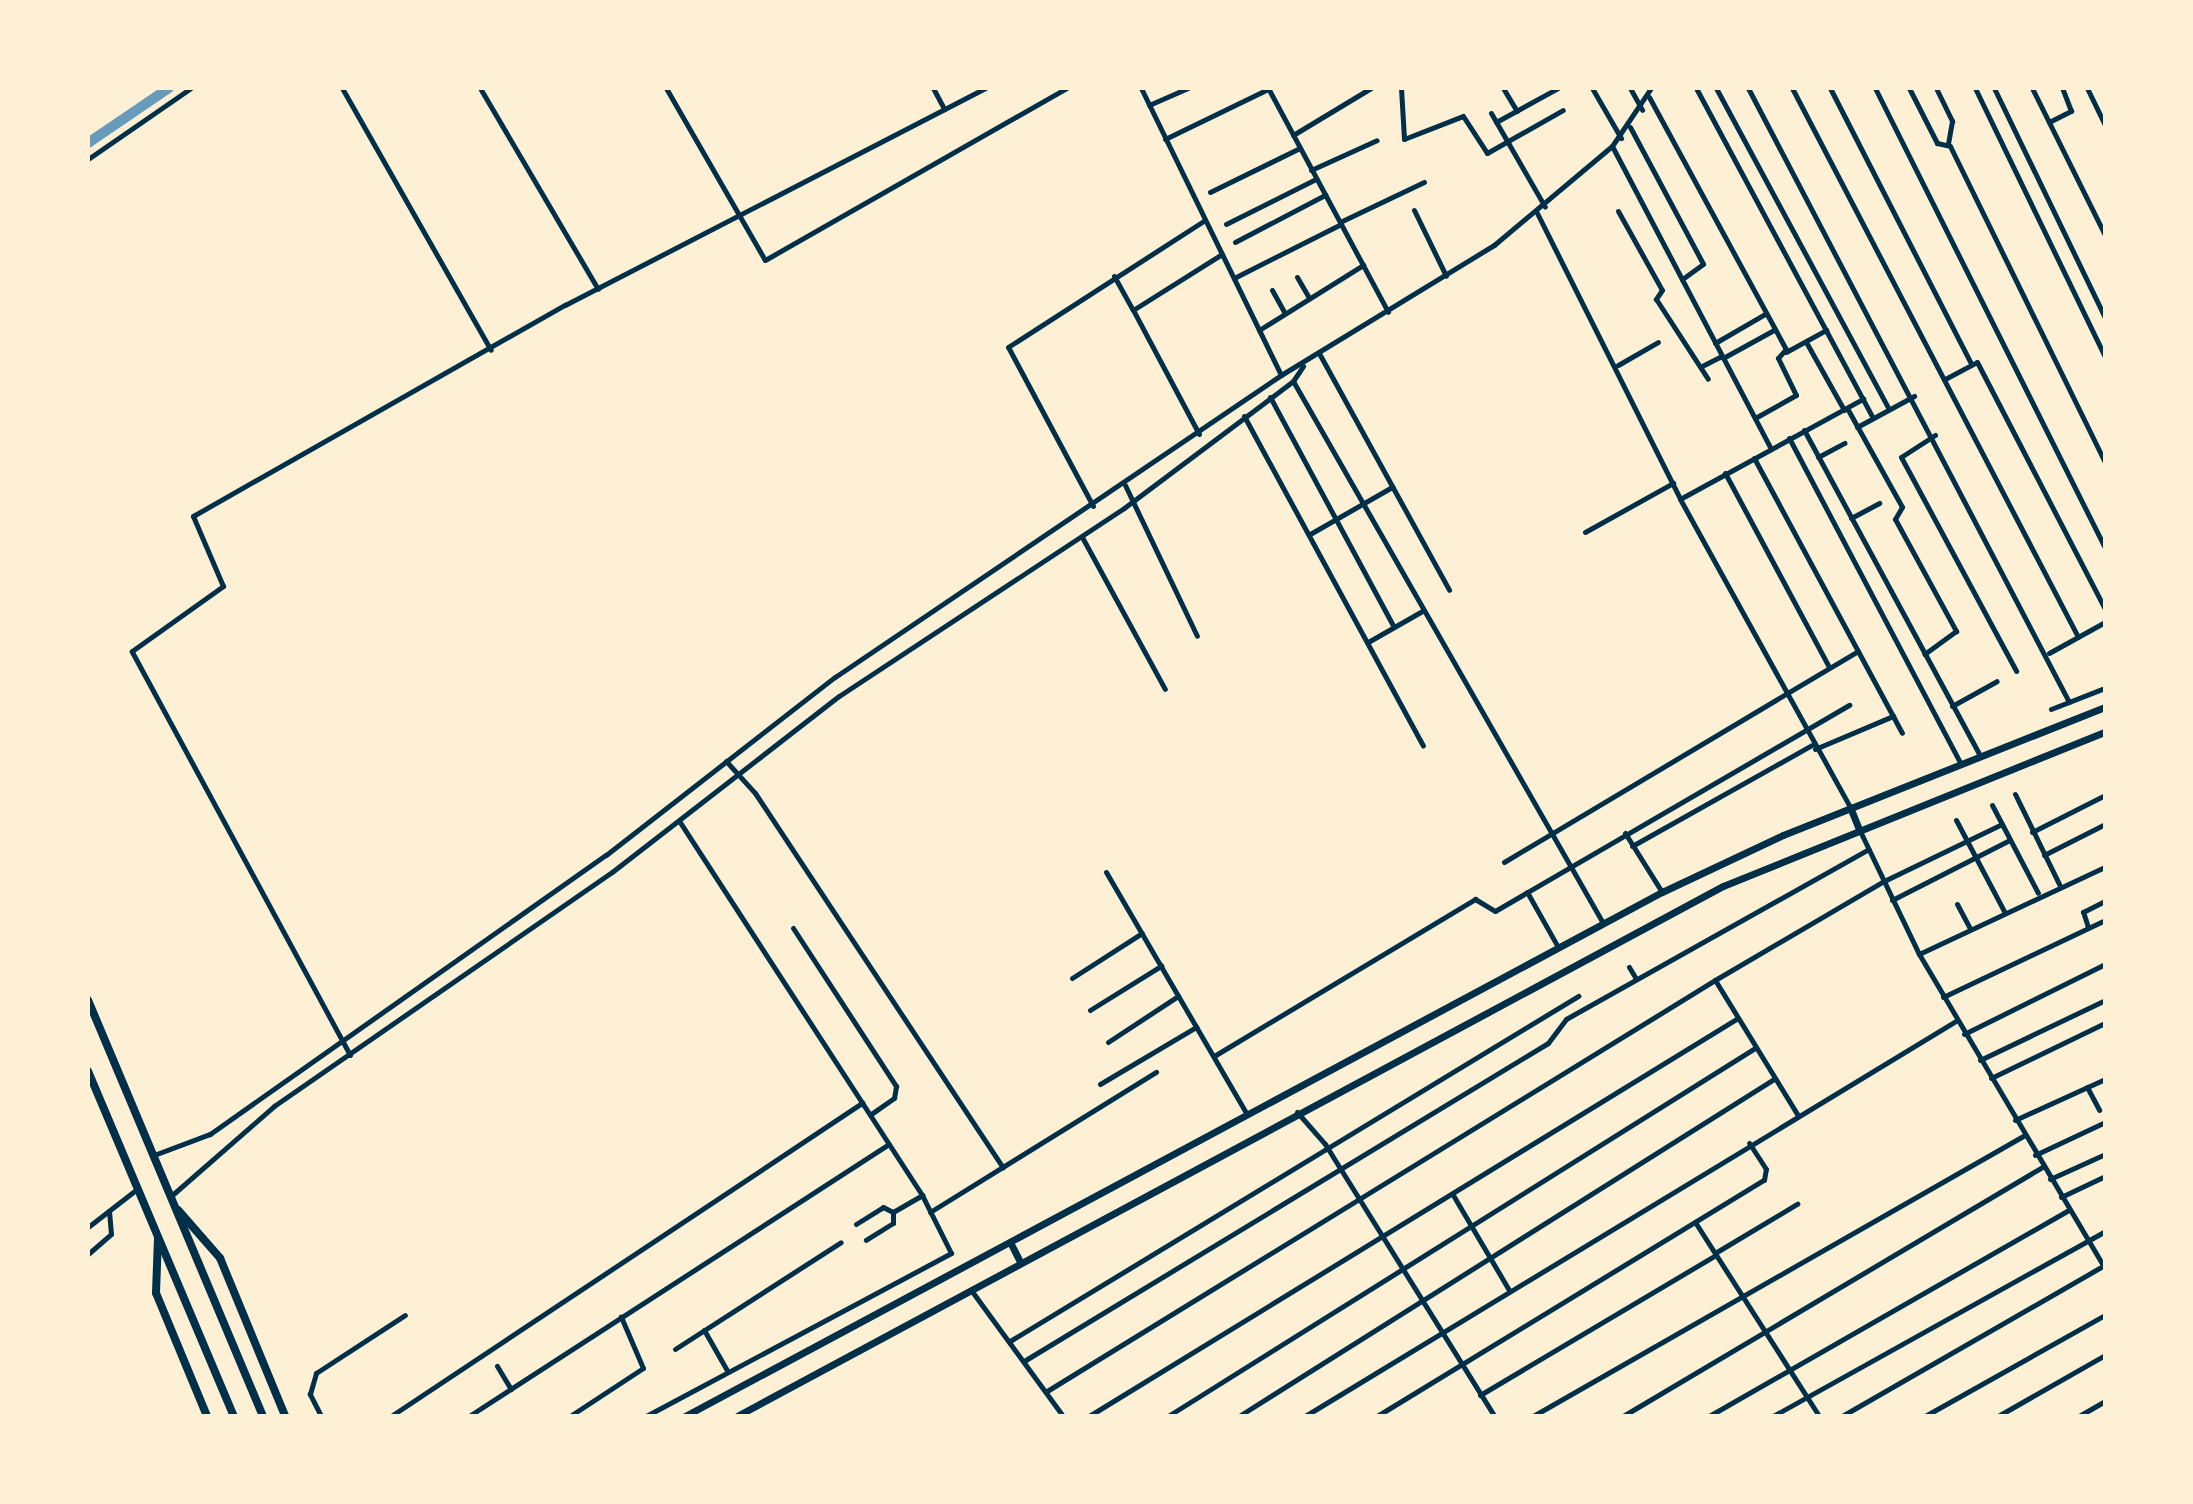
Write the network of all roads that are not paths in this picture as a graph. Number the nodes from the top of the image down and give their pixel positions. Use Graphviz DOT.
graph roads {
  1 [pos="191,88"];
  2 [pos="342,88"];
  3 [pos="480,88"];
  4 [pos="666,88"];
  5 [pos="933,88"];
  6 [pos="985,88"];
  7 [pos="1066,88"];
  8 [pos="1141,88"];
  9 [pos="1188,88"];
  10 [pos="1268,88"];
  11 [pos="1371,88"];
  12 [pos="1401,88"];
  13 [pos="1503,88"];
  14 [pos="1558,88"];
  15 [pos="1592,88"];
  16 [pos="1630,88"];
  17 [pos="1651,88"];
  18 [pos="1696,88"];
  19 [pos="1716,88"];
  20 [pos="1748,88"];
  21 [pos="1792,88"];
  22 [pos="1830,88"];
  23 [pos="1875,88"];
  24 [pos="1909,88"];
  25 [pos="1936,88"];
  26 [pos="1975,88"];
  27 [pos="1994,88"];
  28 [pos="2032,88"];
  29 [pos="2062,88"];
  30 [pos="2087,88"];
  31 [pos="1649,97"];
  32 [pos="1149,105"];
  33 [pos="944,109"];
  34 [pos="1563,110"];
  35 [pos="1642,110"];
  36 [pos="1517,111"];
  37 [pos="1491,113"];
  38 [pos="1496,122"];
  39 [pos="2049,122"];
  40 [pos="2105,125"];
  41 [pos="1630,127"];
  42 [pos="1293,135"];
  43 [pos="1621,138"];
  44 [pos="1165,139"];
  45 [pos="1377,140"];
  46 [pos="1506,142"];
  47 [pos="1948,143"];
  48 [pos="1612,146"];
  49 [pos="1300,148"];
  50 [pos="88,159"];
  51 [pos="1311,170"];
  52 [pos="1316,179"];
  53 [pos="1424,182"];
  54 [pos="1210,192"];
  55 [pos="1325,195"];
  56 [pos="1545,207"];
  57 [pos="1414,210"];
  58 [pos="1618,211"];
  59 [pos="1537,213"];
  60 [pos="737,217"];
  61 [pos="1205,220"];
  62 [pos="1340,223"];
  63 [pos="1226,224"];
  64 [pos="2105,235"];
  65 [pos="1235,242"];
  66 [pos="1222,254"];
  67 [pos="1363,265"];
  68 [pos="1113,276"];
  69 [pos="1446,276"];
  70 [pos="1297,277"];
  71 [pos="1234,278"];
  72 [pos="1682,279"];
  73 [pos="598,289"];
  74 [pos="1272,290"];
  75 [pos="1309,298"];
  76 [pos="1133,310"];
  77 [pos="1388,312"];
  78 [pos="1285,313"];
  79 [pos="1765,314"];
  80 [pos="2105,318"];
  81 [pos="1259,330"];
  82 [pos="1774,330"];
  83 [pos="1826,330"];
  84 [pos="1658,342"];
  85 [pos="1806,342"];
  86 [pos="1715,343"];
  87 [pos="491,350"];
  88 [pos="1785,352"];
  89 [pos="1320,355"];
  90 [pos="1723,357"];
  91 [pos="2105,357"];
  92 [pos="1974,363"];
  93 [pos="1618,365"];
  94 [pos="1303,366"];
  95 [pos="1702,366"];
  96 [pos="1281,375"];
  97 [pos="1708,379"];
  98 [pos="1945,379"];
  99 [pos="1293,381"];
  100 [pos="1914,396"];
  101 [pos="1270,397"];
  102 [pos="1863,399"];
  103 [pos="1845,409"];
  104 [pos="1889,409"];
  105 [pos="1244,416"];
  106 [pos="1755,418"];
  107 [pos="1873,418"];
  108 [pos="1857,427"];
  109 [pos="1804,430"];
  110 [pos="1199,434"];
  111 [pos="1935,435"];
  112 [pos="1789,438"];
  113 [pos="1844,443"];
  114 [pos="1771,449"];
  115 [pos="1818,457"];
  116 [pos="1754,458"];
  117 [pos="2105,463"];
  118 [pos="1725,473"];
  119 [pos="1673,483"];
  120 [pos="1125,485"];
  121 [pos="1392,487"];
  122 [pos="1680,499"];
  123 [pos="1133,501"];
  124 [pos="1363,503"];
  125 [pos="1879,503"];
  126 [pos="1093,506"];
  127 [pos="1851,518"];
  128 [pos="1336,519"];
  129 [pos="1585,532"];
  130 [pos="1309,534"];
  131 [pos="1082,537"];
  132 [pos="2105,548"];
  133 [pos="1449,590"];
  134 [pos="2105,609"];
  135 [pos="1424,610"];
  136 [pos="2105,622"];
  137 [pos="1394,627"];
  138 [pos="1197,636"];
  139 [pos="2078,637"];
  140 [pos="1368,642"];
  141 [pos="1858,651"];
  142 [pos="2049,653"];
  143 [pos="1924,654"];
  144 [pos="1829,667"];
  145 [pos="2016,671"];
  146 [pos="1997,681"];
  147 [pos="2105,688"];
  148 [pos="1165,689"];
  149 [pos="1783,692"];
  150 [pos="2069,702"];
  151 [pos="1849,705"];
  152 [pos="1952,706"];
  153 [pos="2105,707"];
  154 [pos="2051,709"];
  155 [pos="1893,716"];
  156 [pos="1803,728"];
  157 [pos="2105,732"];
  158 [pos="1902,733"];
  159 [pos="1423,746"];
  160 [pos="1814,747"];
  161 [pos="1979,754"];
  162 [pos="726,761"];
  163 [pos="1959,761"];
  164 [pos="738,773"];
  165 [pos="2015,794"];
  166 [pos="2105,795"];
  167 [pos="1992,805"];
  168 [pos="1850,807"];
  169 [pos="1956,820"];
  170 [pos="679,821"];
  171 [pos="2002,824"];
  172 [pos="2105,824"];
  173 [pos="1858,827"];
  174 [pos="2032,832"];
  175 [pos="1625,833"];
  176 [pos="1551,834"];
  177 [pos="2010,840"];
  178 [pos="1968,841"];
  179 [pos="1632,846"];
  180 [pos="1869,849"];
  181 [pos="2044,855"];
  182 [pos="1976,857"];
  183 [pos="1504,862"];
  184 [pos="1570,866"];
  185 [pos="2105,867"];
  186 [pos="1106,872"];
  187 [pos="1884,881"];
  188 [pos="2059,884"];
  189 [pos="1527,892"];
  190 [pos="1662,892"];
  191 [pos="2038,893"];
  192 [pos="1892,900"];
  193 [pos="2105,901"];
  194 [pos="1957,904"];
  195 [pos="2004,911"];
  196 [pos="2105,920"];
  197 [pos="1603,923"];
  198 [pos="2088,927"];
  199 [pos="793,928"];
  200 [pos="1970,928"];
  201 [pos="1142,933"];
  202 [pos="1558,947"];
  203 [pos="1919,954"];
  204 [pos="2105,964"];
  205 [pos="1161,966"];
  206 [pos="1629,967"];
  207 [pos="1635,977"];
  208 [pos="1072,978"];
  209 [pos="1715,980"];
  210 [pos="1178,996"];
  211 [pos="1578,996"];
  212 [pos="1943,997"];
  213 [pos="88,1000"];
  214 [pos="2105,1000"];
  215 [pos="1090,1010"];
  216 [pos="1738,1018"];
  217 [pos="1956,1021"];
  218 [pos="2105,1023"];
  219 [pos="1196,1027"];
  220 [pos="1964,1034"];
  221 [pos="340,1040"];
  222 [pos="1108,1042"];
  223 [pos="1755,1048"];
  224 [pos="349,1054"];
  225 [pos="1214,1056"];
  226 [pos="1980,1060"];
  227 [pos="88,1071"];
  228 [pos="1156,1072"];
  229 [pos="1991,1078"];
  230 [pos="1774,1079"];
  231 [pos="2105,1079"];
  232 [pos="1100,1084"];
  233 [pos="2087,1087"];
  234 [pos="862,1103"];
  235 [pos="2099,1110"];
  236 [pos="1296,1112"];
  237 [pos="1246,1113"];
  238 [pos="1797,1114"];
  239 [pos="870,1115"];
  240 [pos="2015,1120"];
  241 [pos="2105,1122"];
  242 [pos="2023,1136"];
  243 [pos="1749,1143"];
  244 [pos="889,1144"];
  245 [pos="1325,1144"];
  246 [pos="2105,1154"];
  247 [pos="154,1155"];
  248 [pos="2035,1155"];
  249 [pos="1003,1167"];
  250 [pos="2042,1167"];
  251 [pos="1339,1169"];
  252 [pos="2105,1176"];
  253 [pos="2050,1179"];
  254 [pos="137,1189"];
  255 [pos="922,1195"];
  256 [pos="1453,1195"];
  257 [pos="171,1196"];
  258 [pos="2061,1197"];
  259 [pos="1359,1201"];
  260 [pos="1797,1204"];
  261 [pos="177,1209"];
  262 [pos="109,1210"];
  263 [pos="2070,1210"];
  264 [pos="893,1212"];
  265 [pos="930,1212"];
  266 [pos="1695,1222"];
  267 [pos="856,1224"];
  268 [pos="1470,1224"];
  269 [pos="88,1227"];
  270 [pos="2105,1231"];
  271 [pos="158,1237"];
  272 [pos="1383,1238"];
  273 [pos="2086,1239"];
  274 [pos="866,1240"];
  275 [pos="841,1242"];
  276 [pos="1010,1242"];
  277 [pos="88,1254"];
  278 [pos="1715,1254"];
  279 [pos="1488,1257"];
  280 [pos="1020,1262"];
  281 [pos="2104,1268"];
  282 [pos="1403,1269"];
  283 [pos="970,1289"];
  284 [pos="1509,1290"];
  285 [pos="1740,1294"];
  286 [pos="1423,1302"];
  287 [pos="405,1315"];
  288 [pos="2105,1315"];
  289 [pos="621,1317"];
  290 [pos="704,1330"];
  291 [pos="1442,1332"];
  292 [pos="1766,1333"];
  293 [pos="1010,1341"];
  294 [pos="675,1349"];
  295 [pos="2105,1355"];
  296 [pos="1024,1361"];
  297 [pos="1462,1364"];
  298 [pos="497,1366"];
  299 [pos="1789,1370"];
  300 [pos="728,1372"];
  301 [pos="511,1389"];
  302 [pos="1047,1391"];
  303 [pos="1480,1395"];
  304 [pos="1806,1397"];
  305 [pos="2105,1401"];
  306 [pos="207,1416"];
  307 [pos="234,1416"];
  308 [pos="263,1416"];
  309 [pos="285,1416"];
  310 [pos="321,1416"];
  311 [pos="391,1416"];
  312 [pos="469,1416"];
  313 [pos="570,1416"];
  314 [pos="646,1416"];
  315 [pos="685,1416"];
  316 [pos="737,1416"];
  317 [pos="1063,1416"];
  318 [pos="1089,1416"];
  319 [pos="1168,1416"];
  320 [pos="1239,1416"];
  321 [pos="1305,1416"];
  322 [pos="1377,1416"];
  323 [pos="1494,1416"];
  324 [pos="1533,1416"];
  325 [pos="1623,1416"];
  326 [pos="1709,1416"];
  327 [pos="1773,1416"];
  328 [pos="1819,1416"];
  329 [pos="1842,1416"];
  330 [pos="1925,1416"];
  331 [pos="1998,1416"];
  332 [pos="2079,1416"];
  1 -- 50 [label="street"];
  2 -- 87 [label="street"];
  3 -- 73 [label="street"];
  4 -- 60 [label="street"];
  5 -- 33 [label="street"];
  6 -- 33 [label="street"];
  7 -- 60 [label="street"];
  8 -- 32 [label="street"];
  9 -- 32 [label="street"];
  10 -- 42 [label="street"];
  10 -- 44 [label="street"];
  11 -- 42 [label="street"];
  12 -- 46 [label="street"];
  13 -- 36 [label="street"];
  14 -- 36 [label="street"];
  15 -- 43 [label="street"];
  16 -- 35 [label="street"];
  17 -- 31 [label="street"];
  18 -- 83 [label="street"];
  19 -- 104 [label="street"];
  20 -- 100 [label="street"];
  21 -- 98 [label="street"];
  22 -- 92 [label="street"];
  23 -- 132 [label="street"];
  24 -- 47 [label="street"];
  25 -- 47 [label="street"];
  26 -- 91 [label="street"];
  27 -- 80 [label="street"];
  28 -- 39 [label="street"];
  29 -- 39 [label="street"];
  30 -- 40 [label="street"];
  31 -- 35 [label="street"];
  31 -- 79 [label="street"];
  32 -- 44 [label="street"];
  33 -- 60 [label="street"];
  34 -- 46 [label="street"];
  35 -- 41 [label="street"];
  36 -- 38 [label="street"];
  37 -- 38 [label="street"];
  38 -- 46 [label="street"];
  39 -- 64 [label="street"];
  41 -- 43 [label="street"];
  41 -- 72 [label="street"];
  42 -- 49 [label="street"];
  43 -- 48 [label="street"];
  44 -- 61 [label="street"];
  45 -- 51 [label="street"];
  46 -- 56 [label="street"];
  47 -- 117 [label="street"];
  48 -- 56 [label="street"];
  48 -- 72 [label="street"];
  49 -- 51 [label="street"];
  49 -- 54 [label="street"];
  51 -- 52 [label="street"];
  52 -- 55 [label="street"];
  52 -- 63 [label="street"];
  53 -- 62 [label="street"];
  55 -- 62 [label="street"];
  55 -- 65 [label="street"];
  56 -- 59 [label="street"];
  57 -- 69 [label="street"];
  58 -- 95 [label="street"];
  59 -- 69 [label="street"];
  59 -- 93 [label="street"];
  60 -- 73 [label="street"];
  61 -- 66 [label="street"];
  61 -- 68 [label="street"];
  62 -- 67 [label="street"];
  62 -- 71 [label="street"];
  66 -- 71 [label="street"];
  66 -- 76 [label="street"];
  67 -- 75 [label="street"];
  67 -- 77 [label="street"];
  68 -- 76 [label="street"];
  68 -- 126 [label="street"];
  69 -- 77 [label="street"];
  70 -- 75 [label="street"];
  71 -- 81 [label="street"];
  72 -- 86 [label="street"];
  73 -- 87 [label="street"];
  74 -- 78 [label="street"];
  75 -- 78 [label="street"];
  76 -- 110 [label="street"];
  77 -- 89 [label="street"];
  78 -- 81 [label="street"];
  79 -- 82 [label="street"];
  79 -- 86 [label="street"];
  81 -- 96 [label="street"];
  82 -- 88 [label="street"];
  82 -- 90 [label="street"];
  83 -- 85 [label="street"];
  83 -- 102 [label="street"];
  84 -- 93 [label="street"];
  85 -- 88 [label="street"];
  85 -- 103 [label="street"];
  86 -- 90 [label="street"];
  87 -- 221 [label="street"];
  88 -- 106 [label="street"];
  89 -- 94 [label="street"];
  89 -- 121 [label="street"];
  90 -- 95 [label="street"];
  90 -- 106 [label="street"];
  92 -- 98 [label="street"];
  92 -- 134 [label="street"];
  93 -- 119 [label="street"];
  94 -- 96 [label="street"];
  94 -- 99 [label="street"];
  95 -- 97 [label="street"];
  96 -- 110 [label="street"];
  98 -- 139 [label="street"];
  99 -- 101 [label="street"];
  99 -- 124 [label="street"];
  100 -- 104 [label="street"];
  100 -- 111 [label="street"];
  101 -- 105 [label="street"];
  101 -- 128 [label="street"];
  102 -- 103 [label="street"];
  102 -- 107 [label="street"];
  103 -- 108 [label="street"];
  103 -- 109 [label="street"];
  104 -- 107 [label="street"];
  105 -- 123 [label="street"];
  105 -- 130 [label="street"];
  106 -- 114 [label="street"];
  107 -- 108 [label="street"];
  108 -- 143 [label="street"];
  109 -- 112 [label="street"];
  109 -- 115 [label="street"];
  110 -- 120 [label="street"];
  111 -- 142 [label="street"];
  111 -- 145 [label="street"];
  112 -- 114 [label="street"];
  112 -- 163 [label="street"];
  113 -- 115 [label="street"];
  114 -- 116 [label="street"];
  115 -- 127 [label="street"];
  116 -- 118 [label="street"];
  116 -- 141 [label="street"];
  118 -- 122 [label="street"];
  118 -- 144 [label="street"];
  119 -- 122 [label="street"];
  119 -- 129 [label="street"];
  120 -- 123 [label="street"];
  120 -- 126 [label="street"];
  121 -- 124 [label="street"];
  121 -- 133 [label="street"];
  122 -- 149 [label="street"];
  123 -- 131 [label="street"];
  123 -- 138 [label="street"];
  124 -- 128 [label="street"];
  124 -- 135 [label="street"];
  125 -- 127 [label="street"];
  126 -- 162 [label="street"];
  127 -- 143 [label="street"];
  128 -- 130 [label="street"];
  128 -- 137 [label="street"];
  130 -- 140 [label="street"];
  131 -- 148 [label="street"];
  131 -- 164 [label="street"];
  135 -- 137 [label="street"];
  135 -- 176 [label="street"];
  136 -- 139 [label="street"];
  137 -- 140 [label="street"];
  139 -- 142 [label="street"];
  140 -- 159 [label="street"];
  141 -- 144 [label="street"];
  141 -- 155 [label="street"];
  142 -- 150 [label="street"];
  143 -- 152 [label="street"];
  144 -- 149 [label="street"];
  146 -- 152 [label="street"];
  147 -- 150 [label="street"];
  149 -- 156 [label="street"];
  149 -- 176 [label="street"];
  150 -- 154 [label="street"];
  151 -- 156 [label="street"];
  152 -- 161 [label="street"];
  153 -- 161 [label="main road"];
  155 -- 158 [label="street"];
  155 -- 160 [label="street"];
  156 -- 160 [label="street"];
  156 -- 175 [label="street"];
  157 -- 173 [label="main road"];
  160 -- 168 [label="street"];
  160 -- 179 [label="street"];
  161 -- 163 [label="main road"];
  162 -- 164 [label="street"];
  162 -- 221 [label="street"];
  163 -- 168 [label="main road"];
  164 -- 170 [label="street"];
  164 -- 249 [label="street"];
  165 -- 174 [label="street"];
  166 -- 174 [label="street"];
  167 -- 171 [label="street"];
  168 -- 173 [label="main road"];
  168 -- 190 [label="main road"];
  169 -- 178 [label="street"];
  170 -- 224 [label="street"];
  170 -- 234 [label="street"];
  171 -- 177 [label="street"];
  171 -- 178 [label="street"];
  172 -- 181 [label="street"];
  173 -- 180 [label="street"];
  173 -- 236 [label="main road"];
  174 -- 181 [label="street"];
  175 -- 179 [label="street"];
  175 -- 184 [label="street"];
  176 -- 183 [label="street"];
  176 -- 184 [label="street"];
  177 -- 182 [label="street"];
  177 -- 191 [label="street"];
  178 -- 182 [label="street"];
  178 -- 187 [label="street"];
  179 -- 190 [label="street"];
  180 -- 187 [label="street"];
  180 -- 207 [label="street"];
  181 -- 188 [label="street"];
  182 -- 192 [label="street"];
  182 -- 195 [label="street"];
  184 -- 189 [label="street"];
  184 -- 197 [label="street"];
  185 -- 188 [label="street"];
  186 -- 201 [label="street"];
  187 -- 192 [label="street"];
  187 -- 209 [label="street"];
  188 -- 191 [label="street"];
  189 -- 202 [label="street"];
  189 -- 225 [label="street"];
  190 -- 197 [label="main road"];
  191 -- 195 [label="street"];
  192 -- 203 [label="street"];
  193 -- 198 [label="street"];
  194 -- 200 [label="street"];
  195 -- 200 [label="street"];
  196 -- 198 [label="street"];
  197 -- 202 [label="main road"];
  198 -- 212 [label="street"];
  199 -- 239 [label="street"];
  200 -- 203 [label="street"];
  201 -- 205 [label="street"];
  201 -- 208 [label="street"];
  202 -- 237 [label="main road"];
  203 -- 212 [label="street"];
  204 -- 220 [label="street"];
  205 -- 210 [label="street"];
  205 -- 215 [label="street"];
  206 -- 207 [label="street"];
  207 -- 251 [label="street"];
  209 -- 216 [label="street"];
  209 -- 259 [label="street"];
  210 -- 219 [label="street"];
  210 -- 222 [label="street"];
  211 -- 245 [label="street"];
  212 -- 217 [label="street"];
  213 -- 247 [label="main road"];
  214 -- 226 [label="street"];
  216 -- 223 [label="street"];
  216 -- 256 [label="street"];
  217 -- 220 [label="street"];
  217 -- 238 [label="street"];
  218 -- 229 [label="street"];
  219 -- 225 [label="street"];
  219 -- 232 [label="street"];
  220 -- 226 [label="street"];
  221 -- 224 [label="street"];
  221 -- 247 [label="street"];
  223 -- 230 [label="street"];
  223 -- 268 [label="street"];
  224 -- 257 [label="street"];
  225 -- 237 [label="street"];
  226 -- 229 [label="street"];
  227 -- 254 [label="main road"];
  228 -- 249 [label="street"];
  229 -- 240 [label="street"];
  230 -- 238 [label="street"];
  230 -- 279 [label="street"];
  231 -- 233 [label="street"];
  233 -- 235 [label="street"];
  233 -- 240 [label="street"];
  234 -- 239 [label="street"];
  234 -- 311 [label="street"];
  236 -- 245 [label="street"];
  236 -- 280 [label="main road"];
  237 -- 276 [label="main road"];
  238 -- 243 [label="street"];
  239 -- 244 [label="street"];
  240 -- 242 [label="street"];
  241 -- 248 [label="street"];
  242 -- 248 [label="street"];
  242 -- 285 [label="street"];
  243 -- 266 [label="street"];
  243 -- 284 [label="street"];
  244 -- 255 [label="street"];
  244 -- 289 [label="street"];
  245 -- 251 [label="street"];
  245 -- 293 [label="street"];
  246 -- 253 [label="street"];
  247 -- 257 [label="main road"];
  248 -- 250 [label="street"];
  249 -- 265 [label="street"];
  250 -- 253 [label="street"];
  250 -- 292 [label="street"];
  251 -- 259 [label="street"];
  251 -- 296 [label="street"];
  252 -- 258 [label="street"];
  253 -- 258 [label="street"];
  254 -- 262 [label="street"];
  254 -- 271 [label="main road"];
  255 -- 264 [label="street"];
  255 -- 265 [label="street"];
  256 -- 268 [label="street"];
  256 -- 272 [label="street"];
  257 -- 261 [label="main road"];
  258 -- 263 [label="street"];
  259 -- 272 [label="street"];
  259 -- 302 [label="street"];
  260 -- 278 [label="street"];
  261 -- 308 [label="main road"];
  261 -- 309 [label="main road"];
  262 -- 269 [label="street"];
  262 -- 277 [label="street"];
  263 -- 273 [label="street"];
  263 -- 299 [label="street"];
  264 -- 267 [label="street"];
  264 -- 274 [label="street"];
  265 -- 300 [label="street"];
  266 -- 278 [label="street"];
  266 -- 297 [label="street"];
  268 -- 279 [label="street"];
  268 -- 282 [label="street"];
  270 -- 273 [label="street"];
  271 -- 306 [label="main road"];
  271 -- 307 [label="main road"];
  272 -- 282 [label="street"];
  272 -- 318 [label="street"];
  273 -- 281 [label="street"];
  273 -- 304 [label="street"];
  275 -- 290 [label="street"];
  276 -- 280 [label="main road"];
  276 -- 315 [label="main road"];
  278 -- 285 [label="street"];
  278 -- 303 [label="street"];
  279 -- 284 [label="street"];
  279 -- 286 [label="street"];
  280 -- 283 [label="main road"];
  281 -- 329 [label="street"];
  282 -- 286 [label="street"];
  282 -- 319 [label="street"];
  283 -- 293 [label="street"];
  283 -- 316 [label="main road"];
  284 -- 291 [label="street"];
  285 -- 292 [label="street"];
  285 -- 324 [label="street"];
  286 -- 291 [label="street"];
  286 -- 320 [label="street"];
  287 -- 310 [label="street"];
  288 -- 330 [label="street"];
  289 -- 301 [label="street"];
  289 -- 313 [label="street"];
  290 -- 294 [label="street"];
  290 -- 300 [label="street"];
  291 -- 297 [label="street"];
  291 -- 321 [label="street"];
  292 -- 299 [label="street"];
  292 -- 325 [label="street"];
  293 -- 296 [label="street"];
  295 -- 331 [label="street"];
  296 -- 302 [label="street"];
  297 -- 303 [label="street"];
  297 -- 322 [label="street"];
  298 -- 301 [label="street"];
  299 -- 304 [label="street"];
  299 -- 326 [label="street"];
  300 -- 314 [label="street"];
  301 -- 312 [label="street"];
  302 -- 317 [label="street"];
  303 -- 323 [label="street"];
  304 -- 327 [label="street"];
  304 -- 328 [label="street"];
  305 -- 332 [label="street"];
}
